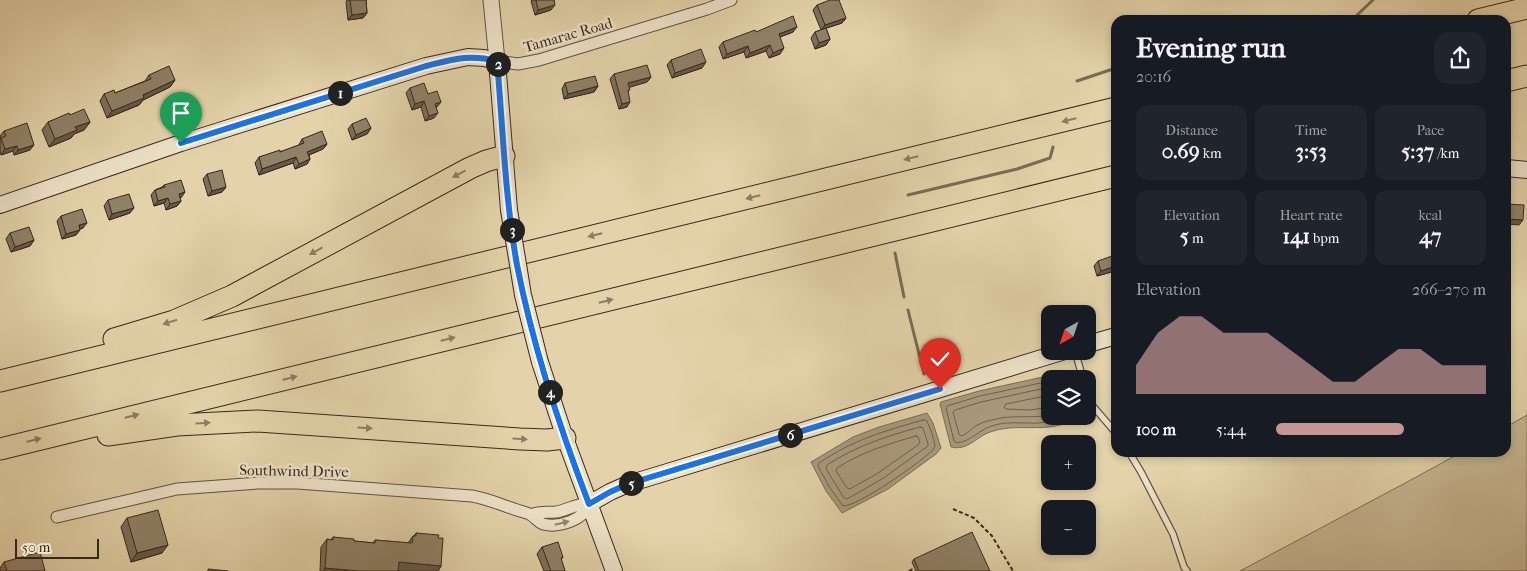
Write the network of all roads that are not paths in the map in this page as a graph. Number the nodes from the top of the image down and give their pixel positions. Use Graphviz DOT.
graph roads {
  1 [pos="491,0"];
  2 [pos="731,0"];
  3 [pos="1527,8"];
  4 [pos="1498,15"];
  5 [pos="497,61"];
  6 [pos="1527,76"];
  7 [pos="1511,80"];
  8 [pos="1111,109"];
  9 [pos="504,156"];
  10 [pos="1511,168"];
  11 [pos="1527,170"];
  12 [pos="1111,177"];
  13 [pos="0,205"];
  14 [pos="1111,337"];
  15 [pos="1096,342"];
  16 [pos="1041,358"];
  17 [pos="0,368"];
  18 [pos="0,381"];
  19 [pos="1096,410"];
  20 [pos="1111,427"];
  21 [pos="68,432"];
  22 [pos="565,438"];
  23 [pos="0,449"];
  24 [pos="1131,457"];
  25 [pos="589,504"];
  26 [pos="57,516"];
  27 [pos="1183,570"];
  28 [pos="614,571"];
  1 -- 5 [label="street"];
  2 -- 5 [label="street, Tamarac Road"];
  3 -- 4 [label="highway"];
  5 -- 9 [label="main road"];
  5 -- 13 [label="main road"];
  6 -- 7 [label="highway"];
  8 -- 18 [label="highway, one-way"];
  9 -- 17 [label="highway, one-way"];
  9 -- 22 [label="main road, bridge"];
  10 -- 11 [label="main road"];
  21 -- 12 [label="highway, one-way"];
  14 -- 15 [label="main road"];
  16 -- 25 [label="main road"];
  19 -- 20 [label="lane"];
  21 -- 22 [label="highway, one-way"];
  23 -- 21 [label="highway, one-way"];
  22 -- 25 [label="main road"];
  24 -- 27 [label="lane"];
  25 -- 26 [label="street, Southwind Drive"];
  25 -- 28 [label="main road"];
}
